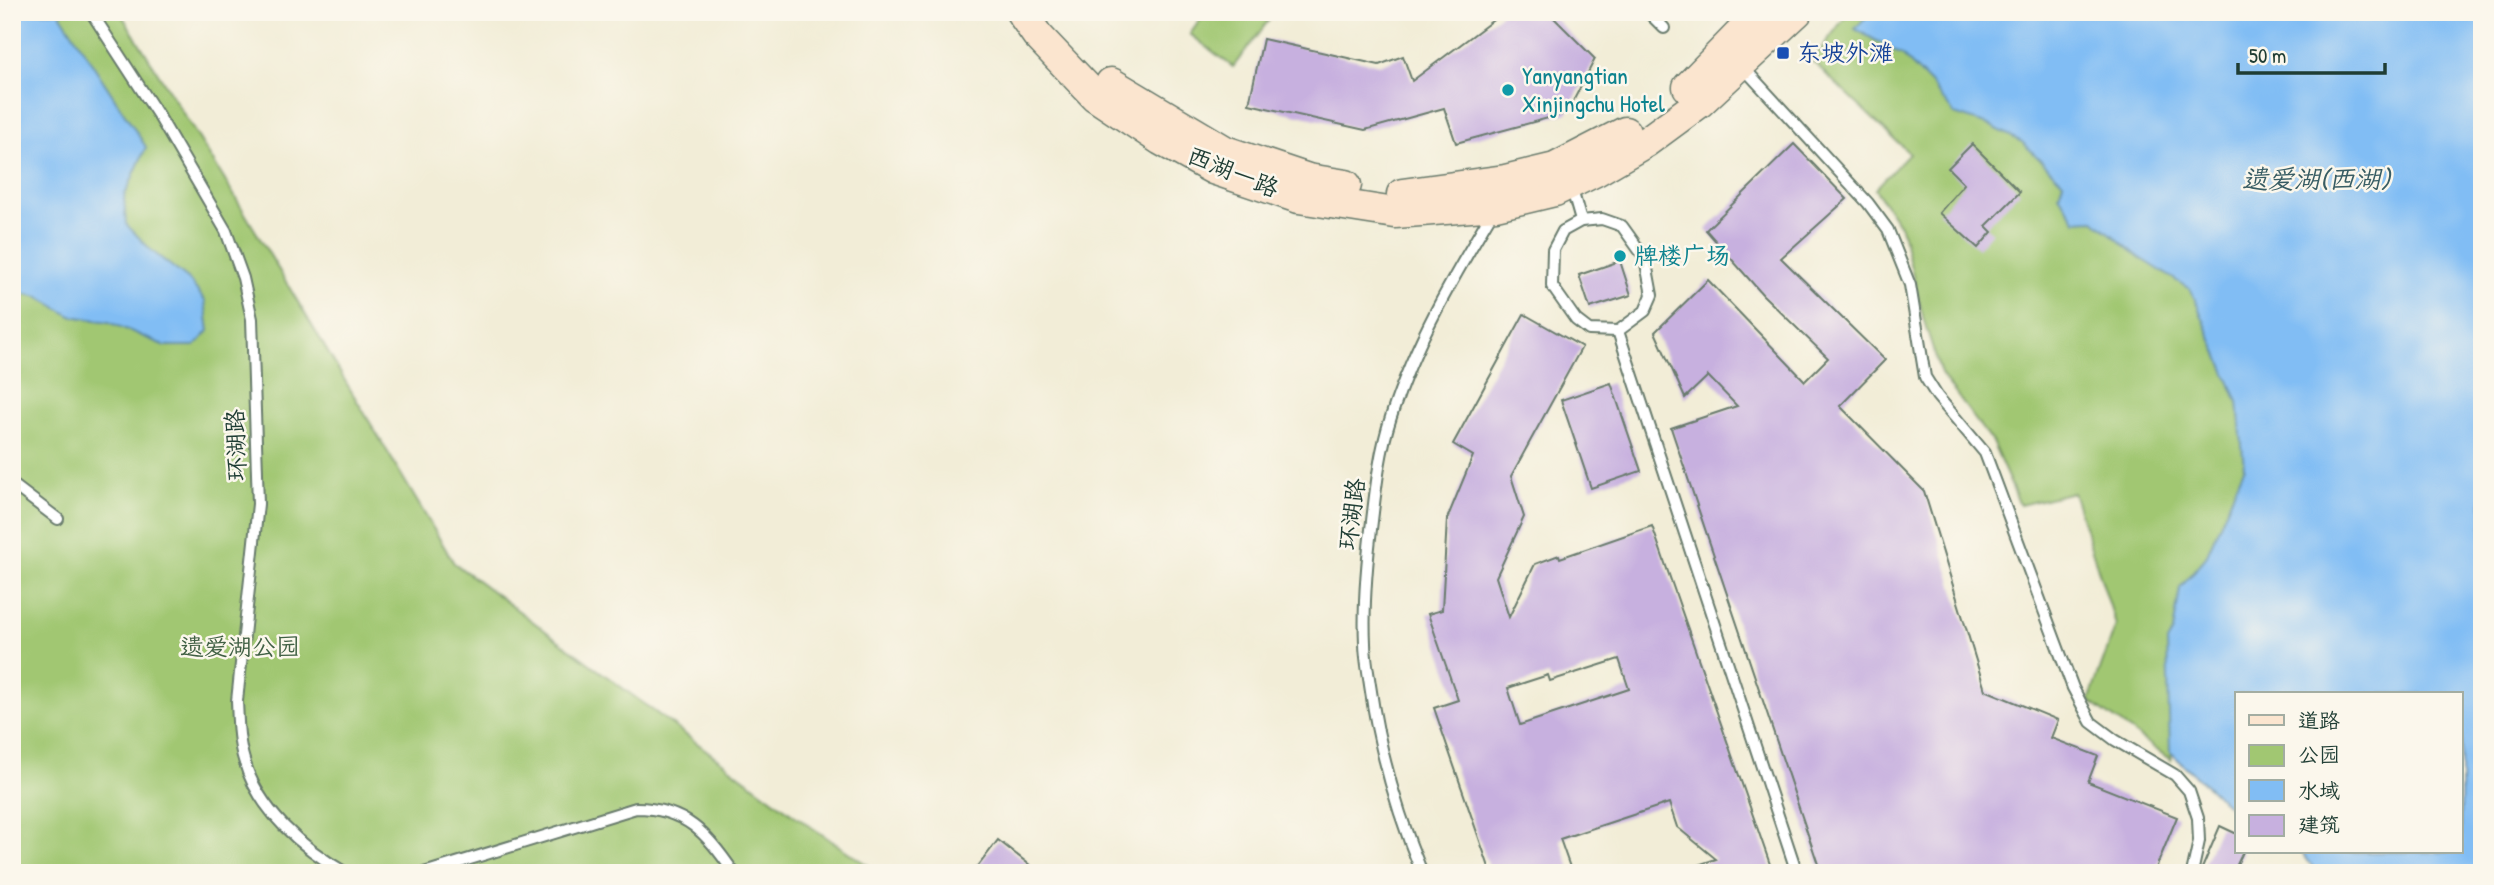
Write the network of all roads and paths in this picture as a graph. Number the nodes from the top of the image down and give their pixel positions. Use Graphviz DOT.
graph roads {
  1 [pos="91,12"];
  2 [pos="1021,12"];
  3 [pos="1046,12"];
  4 [pos="1648,12"];
  5 [pos="1761,12"];
  6 [pos="1797,12"];
  7 [pos="1664,27"];
  8 [pos="1733,57"];
  9 [pos="1567,174"];
  10 [pos="1501,193"];
  11 [pos="1581,221"];
  12 [pos="1618,331"];
  13 [pos="12,484"];
  14 [pos="58,519"];
  15 [pos="346,873"];
  16 [pos="424,873"];
  17 [pos="734,873"];
  18 [pos="1422,873"];
  19 [pos="1797,873"];
  20 [pos="2192,873"];
  1 -- 15 [label="lane, 环湖路"];
  2 -- 10 [label="main road, 西湖一路"];
  3 -- 10 [label="main road, 西湖一路"];
  4 -- 7 [label="lane"];
  5 -- 8 [label="main road"];
  6 -- 8 [label="main road"];
  8 -- 9 [label="main road"];
  8 -- 20 [label="lane"];
  9 -- 10 [label="main road"];
  9 -- 11 [label="lane"];
  10 -- 18 [label="lane, 环湖路"];
  11 -- 12 [label="lane"];
  11 -- 12 [label="lane"];
  12 -- 19 [label="lane"];
  13 -- 14 [label="lane"];
  16 -- 17 [label="lane"];
}
